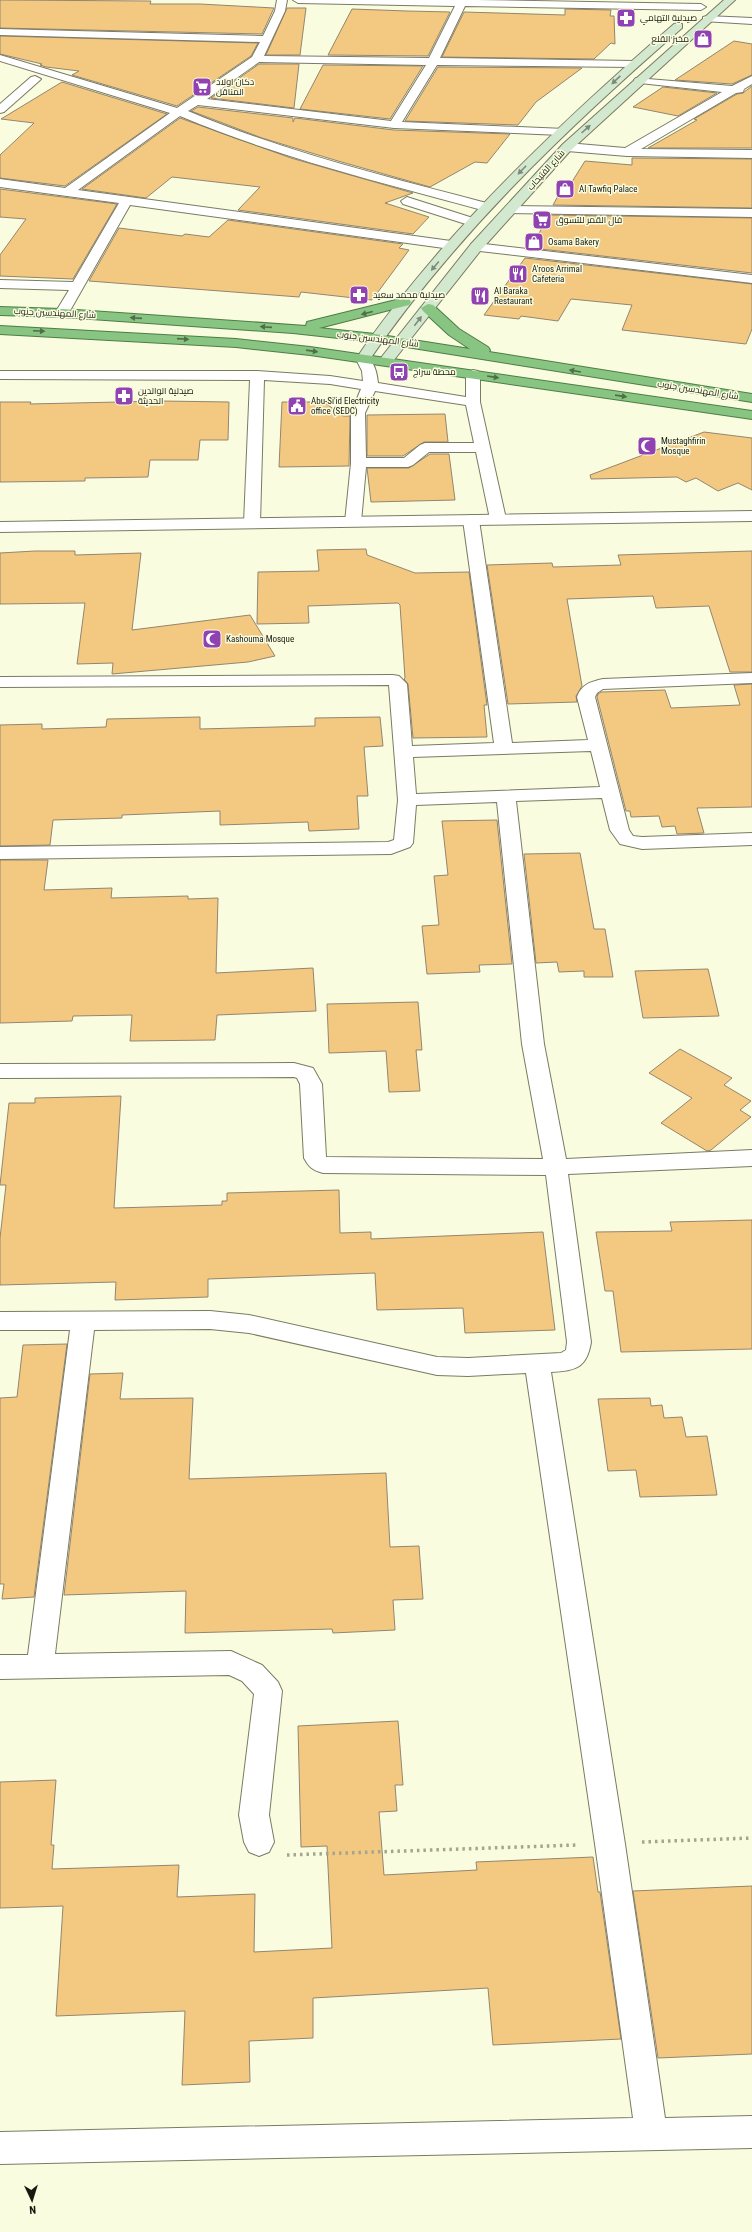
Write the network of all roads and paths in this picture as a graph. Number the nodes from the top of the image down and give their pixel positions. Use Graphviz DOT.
graph roads {
  1 [pos="282,0"];
  2 [pos="298,0"];
  3 [pos="730,0"];
  4 [pos="554,3"];
  5 [pos="461,4"];
  6 [pos="706,4"];
  7 [pos="707,19"];
  8 [pos="752,22"];
  9 [pos="0,32"];
  10 [pos="267,39"];
  11 [pos="0,58"];
  12 [pos="257,59"];
  13 [pos="433,62"];
  14 [pos="634,64"];
  15 [pos="0,68"];
  16 [pos="35,79"];
  17 [pos="752,79"];
  18 [pos="640,80"];
  19 [pos="734,90"];
  20 [pos="752,91"];
  21 [pos="137,101"];
  22 [pos="196,101"];
  23 [pos="0,110"];
  24 [pos="179,112"];
  25 [pos="149,117"];
  26 [pos="163,122"];
  27 [pos="394,124"];
  28 [pos="178,126"];
  29 [pos="561,131"];
  30 [pos="200,134"];
  31 [pos="567,147"];
  32 [pos="627,152"];
  33 [pos="752,154"];
  34 [pos="351,171"];
  35 [pos="0,183"];
  36 [pos="66,193"];
  37 [pos="395,197"];
  38 [pos="126,201"];
  39 [pos="486,207"];
  40 [pos="510,210"];
  41 [pos="752,213"];
  42 [pos="472,222"];
  43 [pos="452,245"];
  44 [pos="476,247"];
  45 [pos="752,278"];
  46 [pos="0,284"];
  47 [pos="78,286"];
  48 [pos="404,302"];
  49 [pos="428,308"];
  50 [pos="0,311"];
  51 [pos="62,312"];
  52 [pos="293,329"];
  53 [pos="0,330"];
  54 [pos="376,338"];
  55 [pos="402,342"];
  56 [pos="499,358"];
  57 [pos="385,362"];
  58 [pos="366,365"];
  59 [pos="473,374"];
  60 [pos="0,375"];
  61 [pos="257,375"];
  62 [pos="370,387"];
  63 [pos="752,398"];
  64 [pos="473,402"];
  65 [pos="752,415"];
  66 [pos="483,447"];
  67 [pos="359,463"];
  68 [pos="752,516"];
  69 [pos="498,519"];
  70 [pos="471,520"];
  71 [pos="353,522"];
  72 [pos="252,523"];
  73 [pos="0,527"];
  74 [pos="752,678"];
  75 [pos="0,682"];
  76 [pos="600,745"];
  77 [pos="504,748"];
  78 [pos="405,752"];
  79 [pos="609,792"];
  80 [pos="506,795"];
  81 [pos="408,800"];
  82 [pos="752,839"];
  83 [pos="0,853"];
  84 [pos="0,1071"];
  85 [pos="752,1158"];
  86 [pos="556,1167"];
  87 [pos="83,1320"];
  88 [pos="0,1321"];
  89 [pos="537,1364"];
  90 [pos="40,1666"];
  91 [pos="0,1667"];
  92 [pos="752,1838"];
  93 [pos="259,1842"];
  94 [pos="610,1844"];
  95 [pos="752,2132"];
  96 [pos="651,2134"];
  97 [pos="0,2148"];
  1 -- 10 [label="street"];
  2 -- 5 [label="street"];
  3 -- 7 [label="main road, شارع الفتيحاب"];
  4 -- 5 [label="street"];
  4 -- 6 [label="street"];
  5 -- 13 [label="street"];
  6 -- 14 [label="main road, شارع الفتيحاب"];
  7 -- 8 [label="street"];
  7 -- 18 [label="main road, شارع الفتيحاب"];
  9 -- 10 [label="street"];
  10 -- 12 [label="street"];
  11 -- 21 [label="street"];
  12 -- 13 [label="street"];
  12 -- 22 [label="street"];
  13 -- 14 [label="street"];
  13 -- 27 [label="street"];
  14 -- 29 [label="main road, شارع الفتيحاب, one-way"];
  15 -- 16 [label="street"];
  16 -- 21 [label="street"];
  16 -- 23 [label="street"];
  17 -- 19 [label="street"];
  18 -- 19 [label="street"];
  31 -- 18 [label="main road, شارع الفتيحاب, one-way"];
  19 -- 20 [label="street"];
  19 -- 32 [label="street"];
  21 -- 24 [label="street"];
  22 -- 24 [label="street"];
  22 -- 27 [label="street"];
  24 -- 26 [label="street"];
  24 -- 34 [label="street"];
  25 -- 26 [label="street"];
  26 -- 28 [label="street"];
  26 -- 36 [label="street"];
  27 -- 29 [label="street"];
  29 -- 39 [label="main road, شارع الفتيحاب, one-way"];
  30 -- 34 [label="street"];
  31 -- 32 [label="street"];
  31 -- 40 [label="main road, شارع الفتيحاب"];
  32 -- 33 [label="street"];
  34 -- 39 [label="street"];
  35 -- 36 [label="street"];
  36 -- 38 [label="street"];
  37 -- 42 [label="street"];
  38 -- 43 [label="street"];
  38 -- 47 [label="street"];
  39 -- 42 [label="main road, شارع الفتيحاب"];
  40 -- 41 [label="street"];
  40 -- 44 [label="main road, شارع الفتيحاب"];
  42 -- 43 [label="main road, شارع الفتيحاب"];
  43 -- 48 [label="main road, شارع الفتيحاب, one-way"];
  44 -- 45 [label="street"];
  44 -- 49 [label="main road, شارع الفتيحاب"];
  46 -- 47 [label="street"];
  47 -- 51 [label="street"];
  48 -- 52 [label="highway, one-way"];
  48 -- 54 [label="main road, شارع الفتيحاب"];
  55 -- 49 [label="main road, شارع الفتيحاب, one-way"];
  49 -- 56 [label="highway"];
  50 -- 51 [label="highway, شارع المهندسين جنوب"];
  52 -- 51 [label="highway, شارع المهندسين جنوب, one-way"];
  52 -- 54 [label="highway, شارع المهندسين جنوب"];
  53 -- 58 [label="highway, شارع المهندسين جنوب, one-way"];
  54 -- 55 [label="highway, شارع المهندسين جنوب"];
  54 -- 58 [label="main road, شارع الفتيحاب"];
  55 -- 56 [label="highway, شارع المهندسين جنوب"];
  55 -- 57 [label="main road, شارع الفتيحاب"];
  63 -- 56 [label="highway, شارع المهندسين جنوب, one-way"];
  57 -- 58 [label="street"];
  57 -- 59 [label="highway, شارع المهندسين جنوب"];
  58 -- 62 [label="street"];
  59 -- 64 [label="street"];
  59 -- 65 [label="highway, شارع المهندسين جنوب, one-way"];
  60 -- 61 [label="street"];
  61 -- 62 [label="street"];
  61 -- 72 [label="street"];
  62 -- 64 [label="street"];
  62 -- 67 [label="street"];
  64 -- 66 [label="street"];
  66 -- 67 [label="street"];
  66 -- 69 [label="street"];
  67 -- 71 [label="street"];
  68 -- 69 [label="street"];
  69 -- 70 [label="street"];
  70 -- 71 [label="street"];
  70 -- 77 [label="street"];
  71 -- 72 [label="street"];
  72 -- 73 [label="street"];
  74 -- 76 [label="street"];
  75 -- 78 [label="street"];
  76 -- 77 [label="street"];
  76 -- 79 [label="street"];
  77 -- 78 [label="street"];
  78 -- 81 [label="street"];
  79 -- 80 [label="street"];
  79 -- 82 [label="street"];
  80 -- 81 [label="street"];
  80 -- 86 [label="street"];
  81 -- 83 [label="street"];
  84 -- 86 [label="street"];
  85 -- 86 [label="street"];
  86 -- 89 [label="street"];
  87 -- 88 [label="street"];
  87 -- 89 [label="street"];
  87 -- 90 [label="street"];
  89 -- 94 [label="street"];
  90 -- 91 [label="street"];
  90 -- 93 [label="street"];
  92 -- 94 [label="path"];
  93 -- 94 [label="path"];
  94 -- 96 [label="street"];
  95 -- 96 [label="street"];
  96 -- 97 [label="street"];
}
